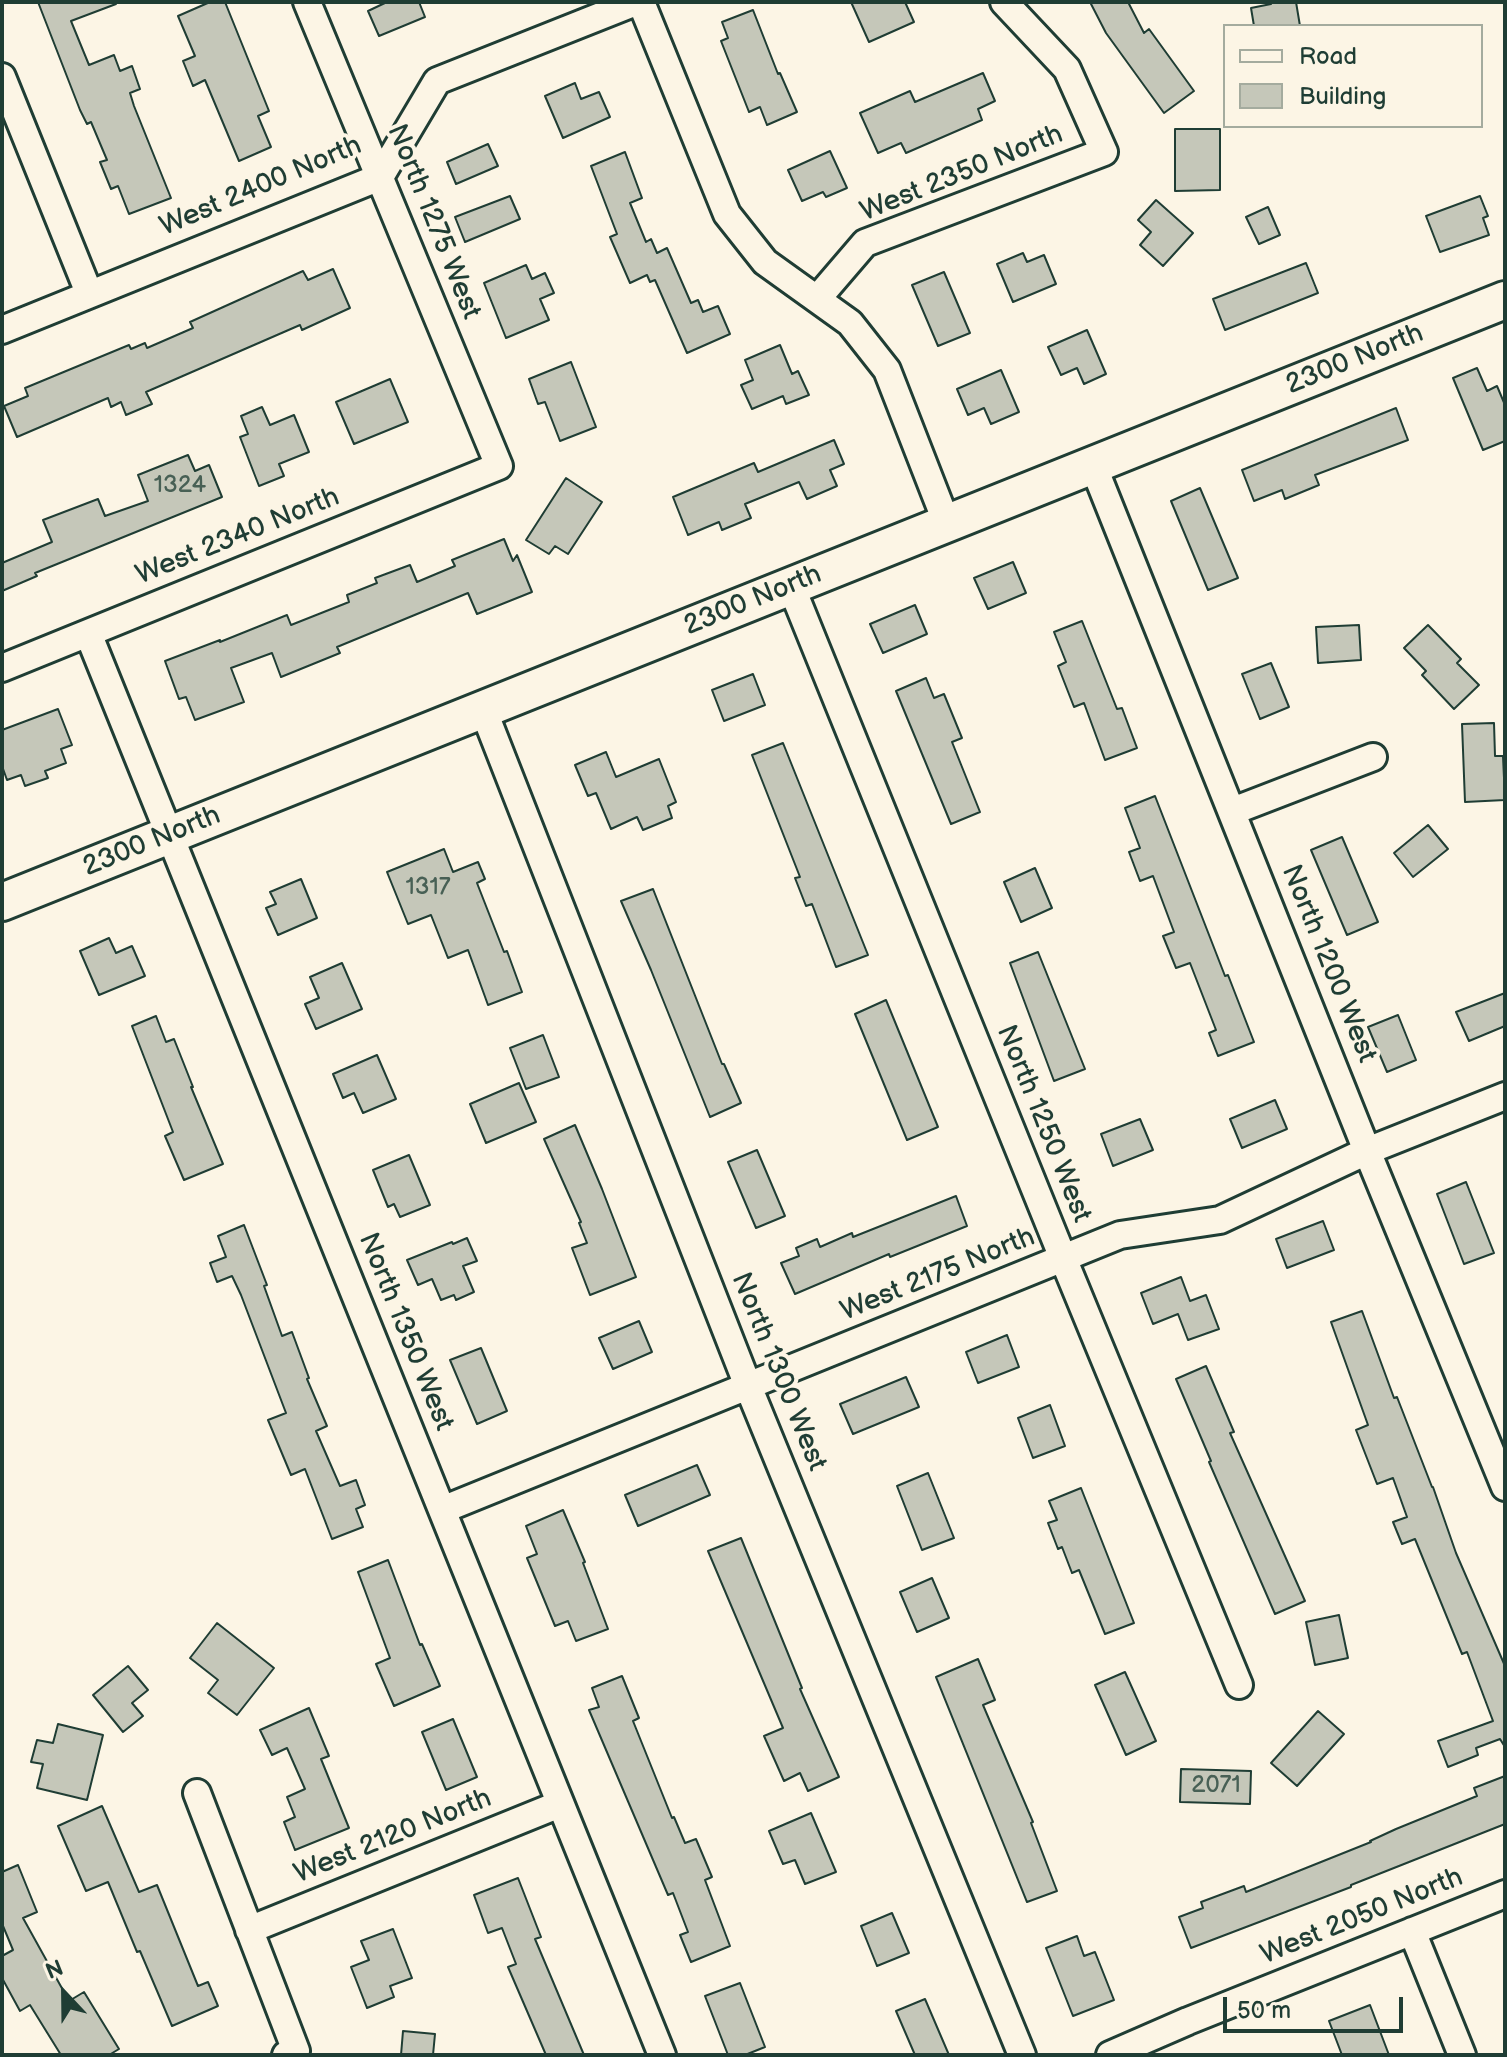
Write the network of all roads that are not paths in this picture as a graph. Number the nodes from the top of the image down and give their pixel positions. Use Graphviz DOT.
graph roads {
  1 [pos="307,2"];
  2 [pos="639,2"];
  3 [pos="1004,2"];
  4 [pos="2,77"];
  5 [pos="380,177"];
  6 [pos="89,293"];
  7 [pos="817,299"];
  8 [pos="1505,300"];
  9 [pos="2,330"];
  10 [pos="1093,465"];
  11 [pos="499,466"];
  12 [pos="947,524"];
  13 [pos="791,586"];
  14 [pos="88,633"];
  15 [pos="2,668"];
  16 [pos="483,709"];
  17 [pos="1373,757"];
  18 [pos="1233,811"];
  19 [pos="170,835"];
  20 [pos="2,902"];
  21 [pos="1505,1096"];
  22 [pos="1367,1151"];
  23 [pos="1063,1258"];
  24 [pos="748,1386"];
  25 [pos="1505,1487"];
  26 [pos="442,1510"];
  27 [pos="1239,1685"];
  28 [pos="197,1793"];
  29 [pos="560,1804"];
  30 [pos="1505,1894"];
  31 [pos="249,1930"];
  32 [pos="1412,1931"];
  33 [pos="291,2053"];
  34 [pos="662,2055"];
  35 [pos="1022,2055"];
  36 [pos="1110,2055"];
  37 [pos="1462,2055"];
  1 -- 5 [label="street, North 1275 West"];
  2 -- 5 [label="street, West 2400 North"];
  2 -- 7 [label="street"];
  3 -- 7 [label="street, West 2350 North"];
  4 -- 6 [label="street"];
  5 -- 6 [label="street, West 2400 North"];
  5 -- 11 [label="street, North 1275 West"];
  6 -- 9 [label="street, West 2400 North"];
  7 -- 12 [label="street"];
  8 -- 10 [label="street, 2300 North"];
  10 -- 12 [label="street, 2300 North"];
  10 -- 18 [label="street, North 1200 West"];
  11 -- 14 [label="street, West 2340 North"];
  12 -- 13 [label="street, 2300 North"];
  13 -- 16 [label="street, 2300 North"];
  13 -- 23 [label="street, North 1250 West"];
  14 -- 15 [label="street, West 2340 North"];
  14 -- 19 [label="street, North 1350 West"];
  16 -- 19 [label="street, 2300 North"];
  16 -- 24 [label="street, North 1300 West"];
  17 -- 18 [label="street"];
  18 -- 22 [label="street, North 1200 West"];
  19 -- 20 [label="street, 2300 North"];
  19 -- 26 [label="street, North 1350 West"];
  21 -- 22 [label="street, West 2175 North"];
  22 -- 23 [label="street, West 2175 North"];
  22 -- 25 [label="street, North 1200 West"];
  23 -- 24 [label="street, West 2175 North"];
  23 -- 27 [label="street, North 1250 West"];
  24 -- 26 [label="street, West 2175 North"];
  24 -- 35 [label="street, North 1300 West"];
  26 -- 29 [label="street, North 1350 West"];
  28 -- 31 [label="street"];
  29 -- 31 [label="street, West 2120 North"];
  29 -- 34 [label="street, North 1350 West"];
  30 -- 32 [label="street, West 2050 North"];
  31 -- 33 [label="street"];
  32 -- 36 [label="street, West 2050 North"];
  32 -- 37 [label="street"];
}
